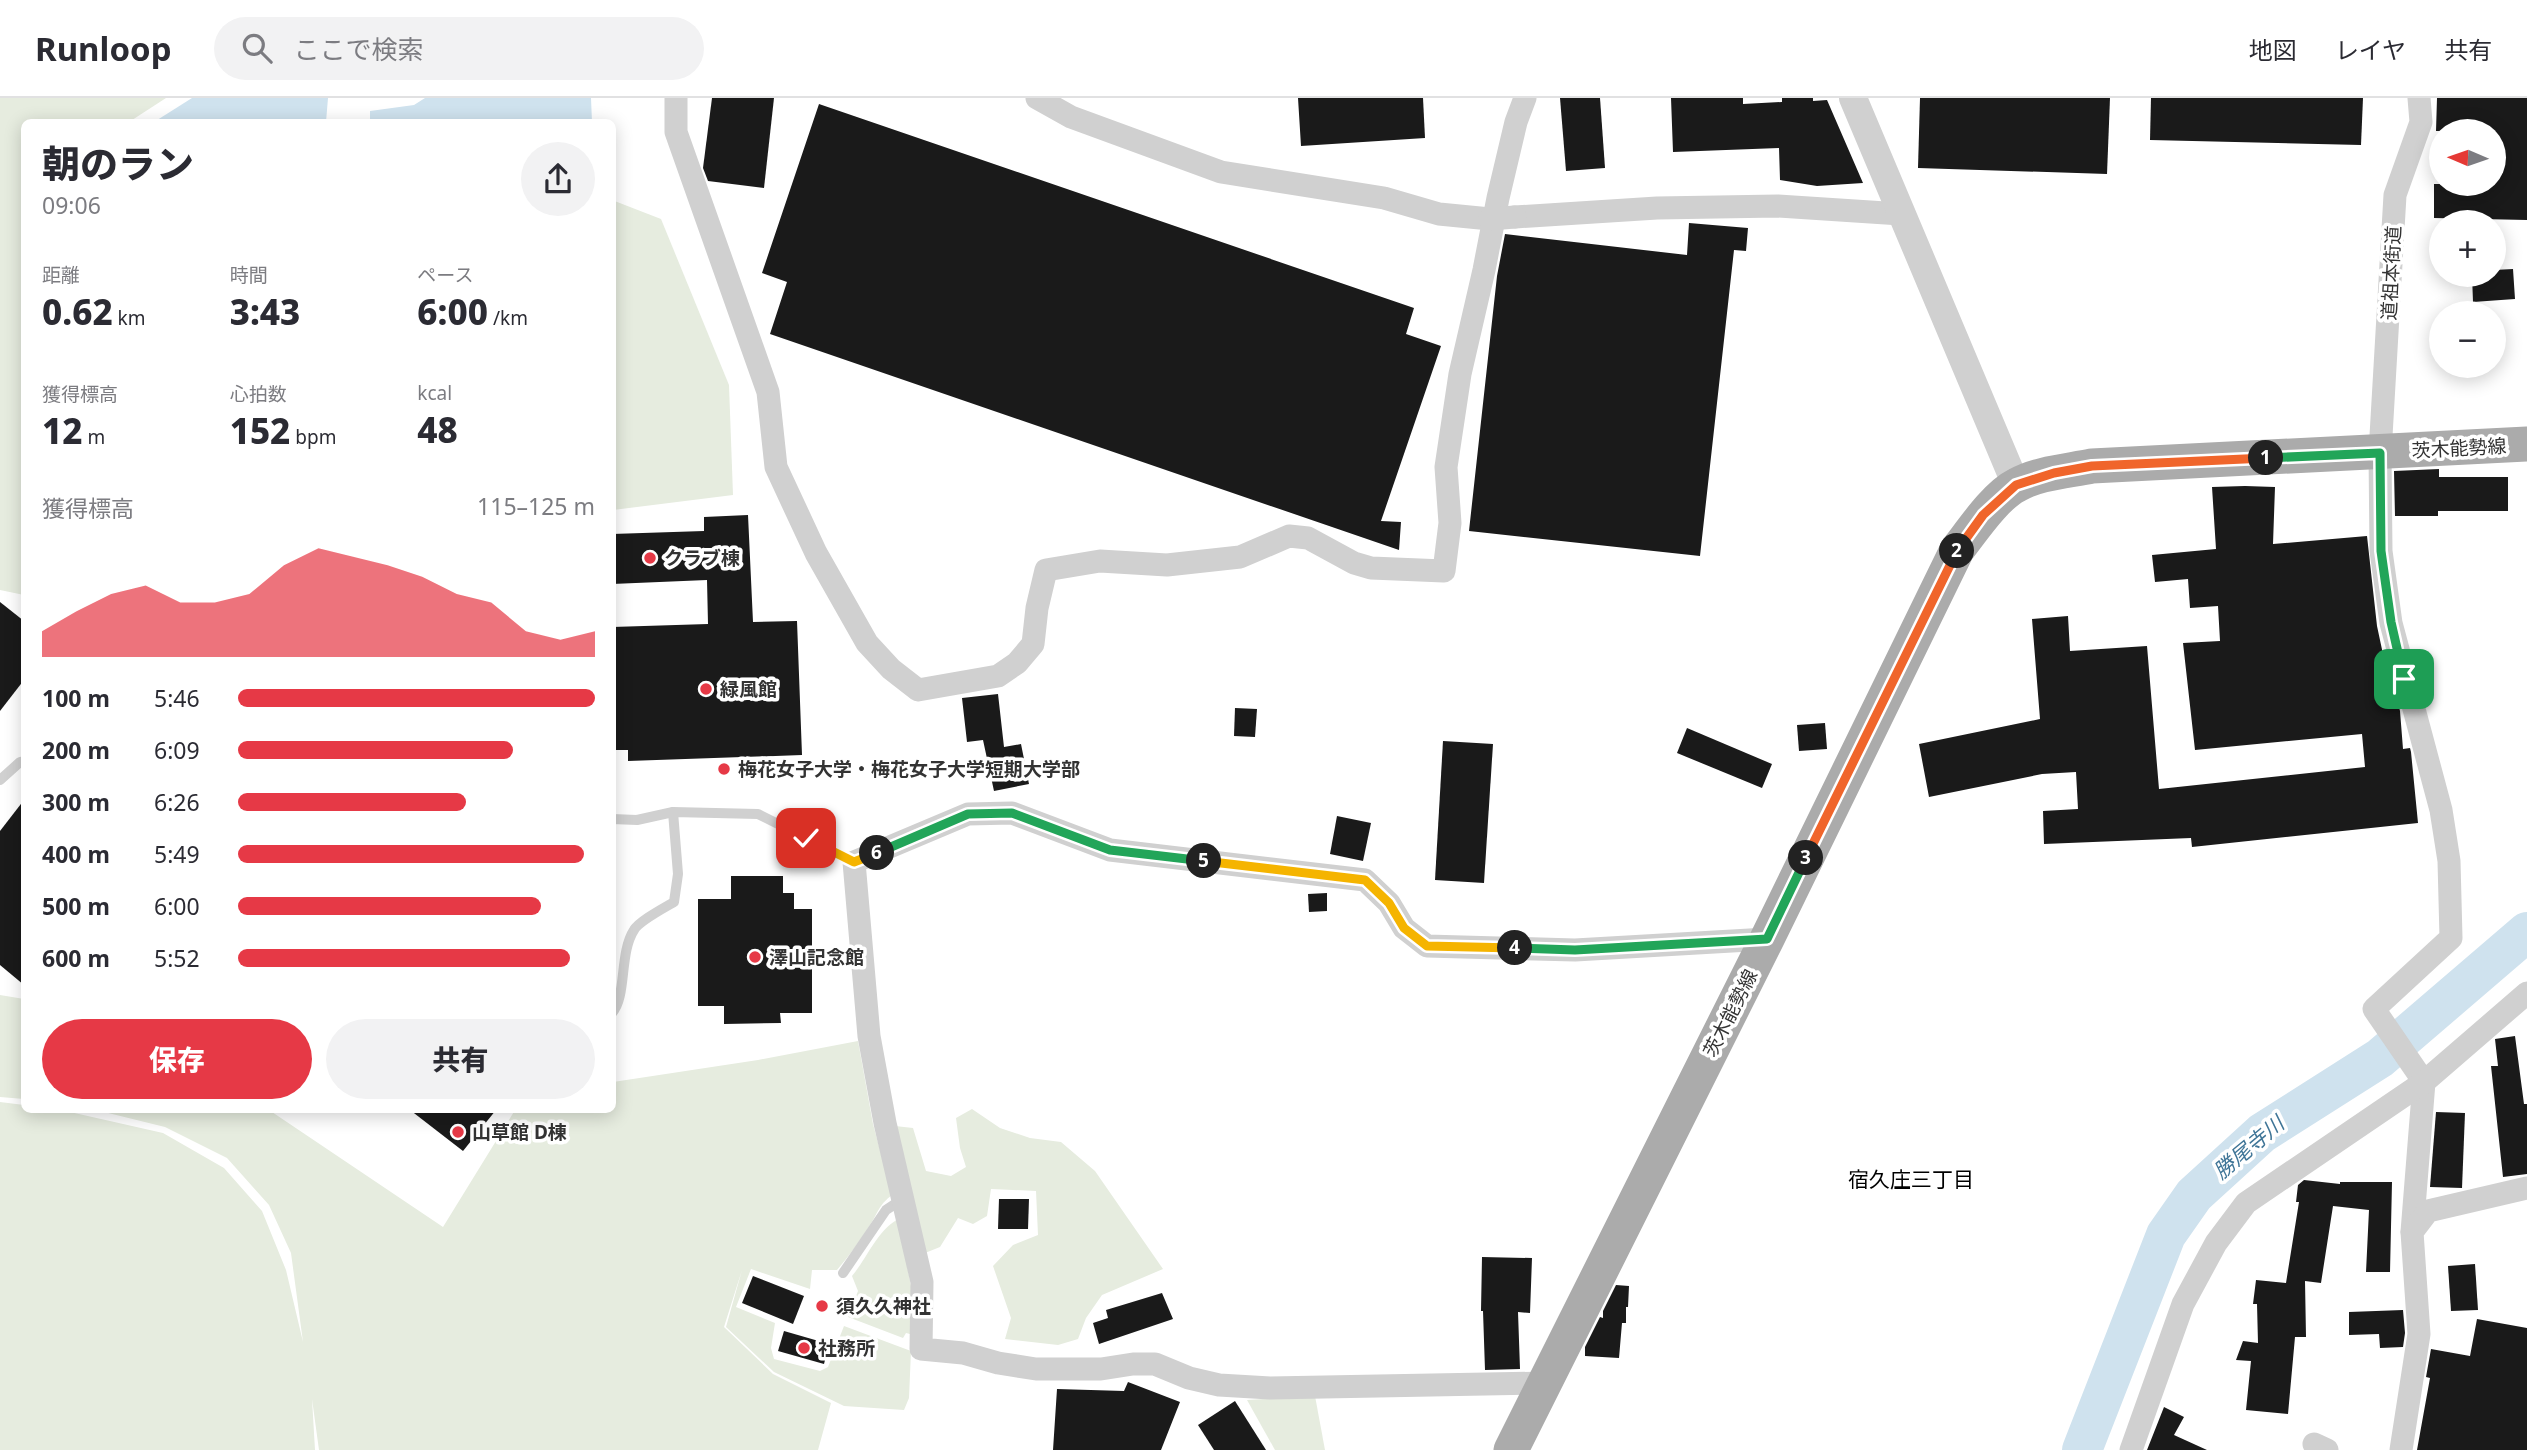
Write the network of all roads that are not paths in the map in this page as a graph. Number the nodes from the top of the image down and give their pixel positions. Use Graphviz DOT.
graph roads {
  1 [pos="677,98"];
  2 [pos="1037,98"];
  3 [pos="1525,98"];
  4 [pos="1853,98"];
  5 [pos="2419,98"];
  6 [pos="1901,214"];
  7 [pos="2527,444"];
  8 [pos="2380,453"];
  9 [pos="2016,485"];
  10 [pos="21,762"];
  11 [pos="0,780"];
  12 [pos="673,812"];
  13 [pos="616,819"];
  14 [pos="854,862"];
  15 [pos="1767,939"];
  16 [pos="2527,993"];
  17 [pos="616,1009"];
  18 [pos="2424,1082"];
  19 [pos="2527,1188"];
  20 [pos="904,1198"];
  21 [pos="2412,1232"];
  22 [pos="843,1273"];
  23 [pos="1545,1383"];
  24 [pos="1511,1450"];
  25 [pos="2131,1450"];
  26 [pos="2400,1450"];
  1 -- 3 [label="street"];
  2 -- 6 [label="street, bridge"];
  4 -- 6 [label="street"];
  5 -- 8 [label="street, 道祖本街道"];
  6 -- 9 [label="street"];
  7 -- 8 [label="main road, 茨木能勢線"];
  8 -- 9 [label="main road, 茨木能勢線"];
  8 -- 18 [label="street, 道祖本街道"];
  9 -- 15 [label="main road, 茨木能勢線"];
  10 -- 11 [label="lane"];
  12 -- 13 [label="lane"];
  12 -- 14 [label="lane"];
  12 -- 17 [label="lane"];
  14 -- 15 [label="street"];
  14 -- 20 [label="street"];
  15 -- 23 [label="main road, 茨木能勢線"];
  16 -- 18 [label="street"];
  18 -- 21 [label="street"];
  18 -- 25 [label="street"];
  19 -- 21 [label="street"];
  20 -- 22 [label="lane"];
  20 -- 23 [label="street"];
  21 -- 26 [label="street"];
  23 -- 24 [label="main road, 茨木能勢線"];
}
